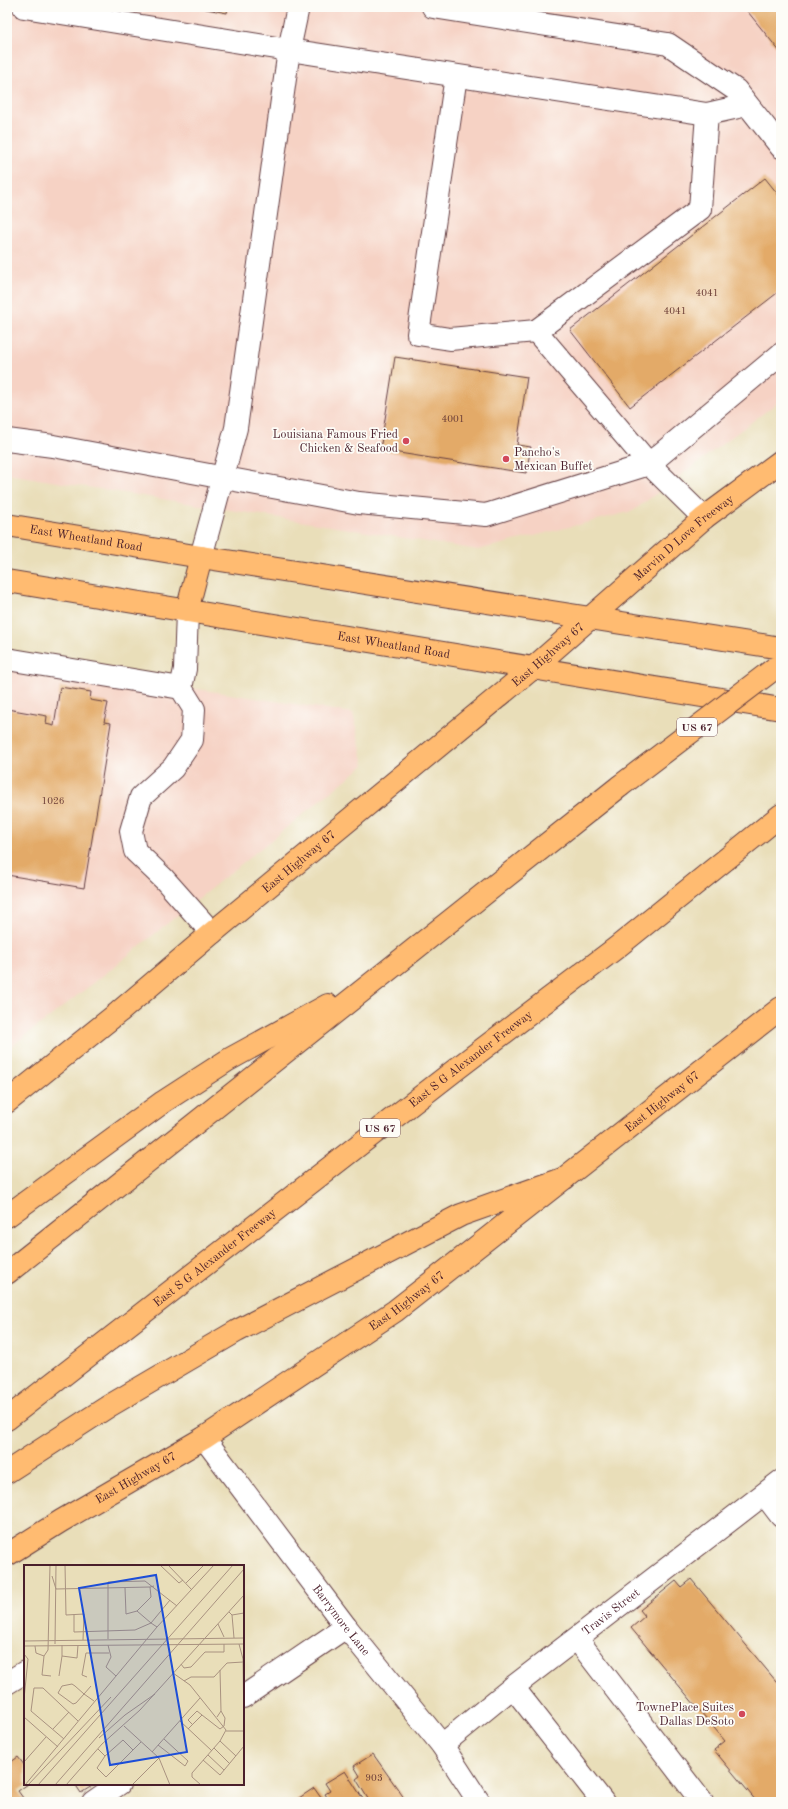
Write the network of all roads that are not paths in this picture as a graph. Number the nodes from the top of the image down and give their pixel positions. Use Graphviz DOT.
graph roads {
  1 [pos="24,7"];
  2 [pos="298,7"];
  3 [pos="433,7"];
  4 [pos="290,50"];
  5 [pos="456,76"];
  6 [pos="747,105"];
  7 [pos="707,114"];
  8 [pos="781,147"];
  9 [pos="536,331"];
  10 [pos="781,354"];
  11 [pos="7,440"];
  12 [pos="781,461"];
  13 [pos="649,464"];
  14 [pos="222,478"];
  15 [pos="704,518"];
  16 [pos="7,525"];
  17 [pos="201,557"];
  18 [pos="7,581"];
  19 [pos="187,611"];
  20 [pos="588,619"];
  21 [pos="781,648"];
  22 [pos="7,659"];
  23 [pos="778,666"];
  24 [pos="533,668"];
  25 [pos="181,688"];
  26 [pos="781,709"];
  27 [pos="781,815"];
  28 [pos="212,933"];
  29 [pos="382,976"];
  30 [pos="781,1008"];
  31 [pos="7,1102"];
  32 [pos="565,1178"];
  33 [pos="7,1216"];
  34 [pos="7,1273"];
  35 [pos="7,1419"];
  36 [pos="204,1438"];
  37 [pos="7,1472"];
  38 [pos="773,1488"];
  39 [pos="781,1516"];
  40 [pos="7,1555"];
  41 [pos="346,1627"];
  42 [pos="577,1639"];
  43 [pos="24,1673"];
  44 [pos="7,1683"];
  45 [pos="513,1687"];
  46 [pos="245,1692"];
  47 [pos="442,1745"];
  48 [pos="118,1785"];
  49 [pos="93,1802"];
  50 [pos="479,1802"];
  51 [pos="603,1802"];
  52 [pos="702,1802"];
  1 -- 4 [label="street"];
  2 -- 4 [label="street"];
  3 -- 6 [label="street"];
  4 -- 5 [label="street"];
  4 -- 14 [label="street"];
  5 -- 7 [label="street"];
  5 -- 9 [label="street"];
  6 -- 7 [label="street"];
  6 -- 8 [label="street"];
  7 -- 9 [label="street"];
  9 -- 13 [label="street"];
  10 -- 13 [label="street"];
  11 -- 14 [label="street"];
  12 -- 15 [label="main road, Marvin D Love Freeway"];
  13 -- 14 [label="street"];
  13 -- 15 [label="street"];
  14 -- 17 [label="street"];
  15 -- 20 [label="main road, Marvin D Love Freeway"];
  16 -- 17 [label="main road, East Wheatland Road"];
  17 -- 19 [label="main road"];
  17 -- 20 [label="main road, East Wheatland Road"];
  18 -- 19 [label="main road, East Wheatland Road"];
  19 -- 24 [label="main road, East Wheatland Road"];
  19 -- 25 [label="street"];
  20 -- 21 [label="main road, East Wheatland Road"];
  20 -- 24 [label="main road, East Highway 67"];
  22 -- 25 [label="street"];
  23 -- 29 [label="main road, US 67, bridge"];
  24 -- 26 [label="main road, East Wheatland Road"];
  24 -- 28 [label="main road, East Highway 67"];
  25 -- 28 [label="street"];
  27 -- 35 [label="main road, East S G Alexander Freeway / US 67"];
  28 -- 31 [label="main road, East Highway 67"];
  29 -- 33 [label="main road"];
  29 -- 34 [label="main road, US 67"];
  30 -- 32 [label="main road, East Highway 67"];
  32 -- 36 [label="main road, East Highway 67"];
  32 -- 37 [label="main road"];
  36 -- 40 [label="main road, East Highway 67"];
  36 -- 41 [label="street, Barrymore Lane"];
  38 -- 39 [label="street"];
  38 -- 42 [label="street, Travis Street"];
  41 -- 46 [label="street"];
  41 -- 47 [label="street, Barrymore Lane"];
  42 -- 45 [label="street, Travis Street"];
  42 -- 52 [label="street"];
  43 -- 44 [label="street"];
  45 -- 47 [label="street, Travis Street"];
  45 -- 51 [label="street"];
  47 -- 50 [label="street, Barrymore Lane"];
  48 -- 49 [label="street"];
}
